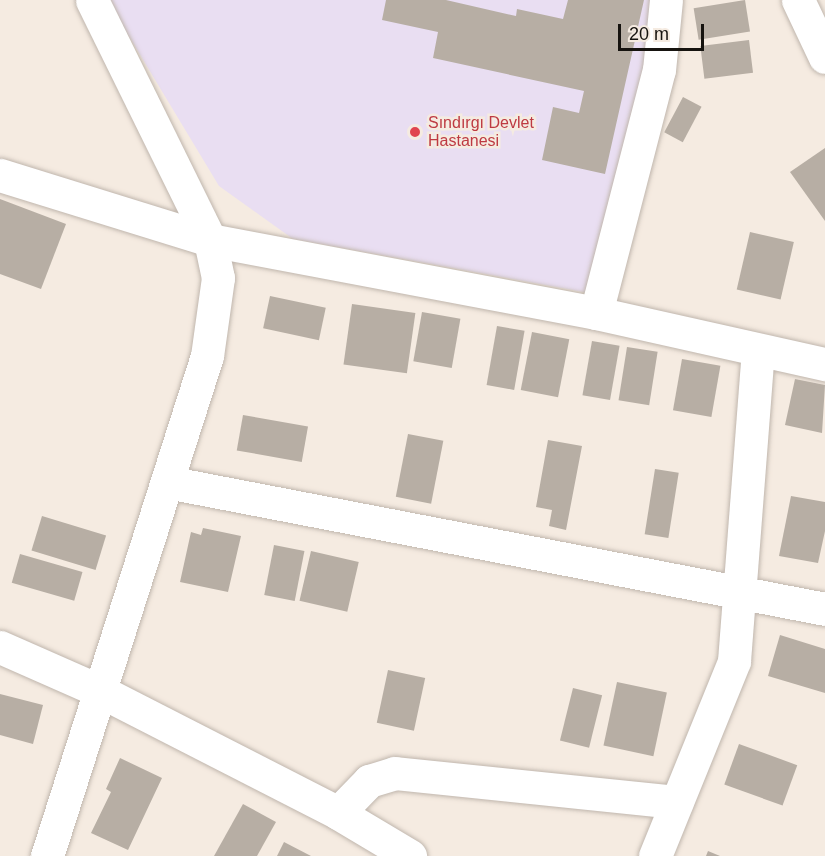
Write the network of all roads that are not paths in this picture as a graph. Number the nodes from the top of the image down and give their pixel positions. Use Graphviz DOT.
graph roads {
  1 [pos="92,0"];
  2 [pos="666,0"];
  3 [pos="798,0"];
  4 [pos="825,57"];
  5 [pos="0,175"];
  6 [pos="210,240"];
  7 [pos="596,313"];
  8 [pos="758,352"];
  9 [pos="825,364"];
  10 [pos="167,482"];
  11 [pos="741,590"];
  12 [pos="825,609"];
  13 [pos="0,647"];
  14 [pos="102,692"];
  15 [pos="677,802"];
  16 [pos="338,813"];
  17 [pos="47,856"];
  18 [pos="410,856"];
  19 [pos="655,856"];
  1 -- 6 [label="street"];
  2 -- 7 [label="street"];
  3 -- 4 [label="street"];
  5 -- 6 [label="street"];
  6 -- 7 [label="street"];
  6 -- 10 [label="street"];
  7 -- 8 [label="street"];
  8 -- 9 [label="street"];
  8 -- 11 [label="street"];
  10 -- 11 [label="street"];
  10 -- 14 [label="street"];
  11 -- 12 [label="street"];
  11 -- 15 [label="street"];
  13 -- 14 [label="street"];
  14 -- 16 [label="street"];
  14 -- 17 [label="street"];
  15 -- 16 [label="street"];
  15 -- 19 [label="street"];
  16 -- 18 [label="street"];
}
